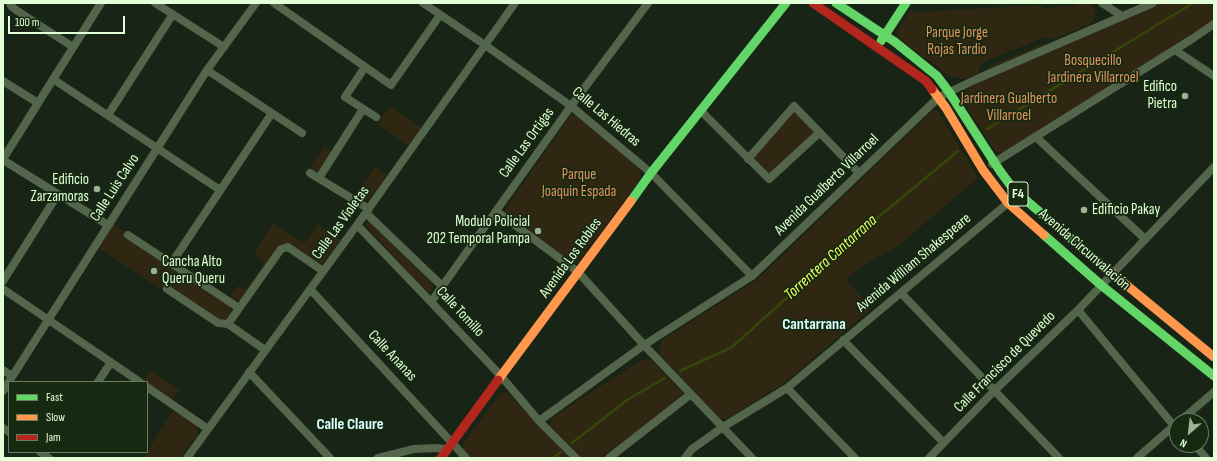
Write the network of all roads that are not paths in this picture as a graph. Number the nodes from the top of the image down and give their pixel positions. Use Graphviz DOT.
graph roads {
  1 [pos="10,3"];
  2 [pos="101,3"];
  3 [pos="155,3"];
  4 [pos="256,3"];
  5 [pos="274,3"];
  6 [pos="423,3"];
  7 [pos="516,3"];
  8 [pos="648,3"];
  9 [pos="786,3"];
  10 [pos="813,3"];
  11 [pos="836,3"];
  12 [pos="906,3"];
  13 [pos="1102,3"];
  14 [pos="1153,3"];
  15 [pos="172,14"];
  16 [pos="440,15"];
  17 [pos="1122,16"];
  18 [pos="1214,24"];
  19 [pos="885,36"];
  20 [pos="485,45"];
  21 [pos="73,47"];
  22 [pos="224,47"];
  23 [pos="877,47"];
  24 [pos="1175,50"];
  25 [pos="365,67"];
  26 [pos="208,70"];
  27 [pos="1214,76"];
  28 [pos="53,79"];
  29 [pos="3,81"];
  30 [pos="950,92"];
  31 [pos="938,97"];
  32 [pos="38,103"];
  33 [pos="571,106"];
  34 [pos="363,109"];
  35 [pos="700,110"];
  36 [pos="272,114"];
  37 [pos="108,116"];
  38 [pos="376,117"];
  39 [pos="302,133"];
  40 [pos="819,133"];
  41 [pos="1036,137"];
  42 [pos="158,149"];
  43 [pos="3,159"];
  44 [pos="748,159"];
  45 [pos="995,162"];
  46 [pos="1214,167"];
  47 [pos="983,170"];
  48 [pos="310,173"];
  49 [pos="651,173"];
  50 [pos="859,173"];
  51 [pos="319,178"];
  52 [pos="220,190"];
  53 [pos="58,194"];
  54 [pos="1008,203"];
  55 [pos="367,211"];
  56 [pos="496,211"];
  57 [pos="108,225"];
  58 [pos="357,225"];
  59 [pos="128,235"];
  60 [pos="1145,239"];
  61 [pos="171,264"];
  62 [pos="323,271"];
  63 [pos="578,272"];
  64 [pos="1112,274"];
  65 [pos="752,276"];
  66 [pos="3,281"];
  67 [pos="1101,285"];
  68 [pos="442,286"];
  69 [pos="3,289"];
  70 [pos="167,289"];
  71 [pos="310,289"];
  72 [pos="901,293"];
  73 [pos="431,302"];
  74 [pos="239,308"];
  75 [pos="1078,310"];
  76 [pos="48,319"];
  77 [pos="228,324"];
  78 [pos="843,340"];
  79 [pos="644,345"];
  80 [pos="265,350"];
  81 [pos="1214,357"];
  82 [pos="111,362"];
  83 [pos="3,370"];
  84 [pos="249,372"];
  85 [pos="12,376"];
  86 [pos="501,376"];
  87 [pos="1214,376"];
  88 [pos="9,381"];
  89 [pos="99,381"];
  90 [pos="139,381"];
  91 [pos="148,388"];
  92 [pos="787,388"];
  93 [pos="994,391"];
  94 [pos="1214,392"];
  95 [pos="691,394"];
  96 [pos="1190,413"];
  97 [pos="1169,415"];
  98 [pos="540,421"];
  99 [pos="723,427"];
  100 [pos="208,429"];
  101 [pos="1169,431"];
  102 [pos="944,443"];
  103 [pos="450,446"];
  104 [pos="187,458"];
  105 [pos="330,458"];
  106 [pos="378,458"];
  107 [pos="441,458"];
  108 [pos="466,458"];
  109 [pos="576,458"];
  110 [pos="609,458"];
  111 [pos="685,458"];
  112 [pos="752,458"];
  113 [pos="855,458"];
  114 [pos="929,458"];
  115 [pos="1059,458"];
  116 [pos="1137,458"];
  1 -- 21 [label="street"];
  2 -- 21 [label="street"];
  3 -- 15 [label="street"];
  4 -- 22 [label="street, Calle Luis Calvo"];
  5 -- 25 [label="street"];
  6 -- 16 [label="street, Calle Las Hiedras"];
  7 -- 20 [label="street, Calle Las Violetas"];
  8 -- 33 [label="street, Calle Las Ortigas"];
  9 -- 35 [label="main road, Avenida Los Robles"];
  10 -- 23 [label="main road, Avenida Circunvalación / F4"];
  11 -- 19 [label="main road, Avenida Circunvalación / F4"];
  12 -- 19 [label="main road"];
  13 -- 17 [label="street"];
  14 -- 17 [label="street, Avenida Gualberto Villarroel"];
  15 -- 22 [label="street"];
  15 -- 37 [label="street"];
  16 -- 20 [label="street, Calle Las Hiedras"];
  16 -- 25 [label="street"];
  17 -- 30 [label="street, Avenida Gualberto Villarroel"];
  18 -- 24 [label="street"];
  19 -- 23 [label="main road"];
  19 -- 30 [label="main road, Avenida Circunvalación / F4"];
  20 -- 33 [label="street, Calle Las Hiedras"];
  20 -- 55 [label="street, Calle Las Violetas"];
  21 -- 28 [label="street"];
  22 -- 26 [label="street, Calle Luis Calvo"];
  23 -- 31 [label="main road, Avenida Circunvalación / F4"];
  24 -- 27 [label="street"];
  24 -- 41 [label="street"];
  25 -- 34 [label="street"];
  26 -- 36 [label="street"];
  26 -- 42 [label="street, Calle Luis Calvo"];
  28 -- 32 [label="street"];
  28 -- 37 [label="street"];
  29 -- 32 [label="street"];
  30 -- 31 [label="street, Avenida Gualberto Villarroel"];
  30 -- 45 [label="main road, Avenida Circunvalación / F4"];
  31 -- 47 [label="main road, Avenida Circunvalación / F4"];
  31 -- 50 [label="street, Avenida Gualberto Villarroel"];
  32 -- 43 [label="street"];
  33 -- 49 [label="street, Calle Las Hiedras"];
  33 -- 56 [label="street, Calle Las Ortigas"];
  34 -- 38 [label="street"];
  34 -- 51 [label="street"];
  35 -- 44 [label="street"];
  35 -- 49 [label="main road, Avenida Los Robles"];
  36 -- 39 [label="street"];
  36 -- 52 [label="street"];
  37 -- 42 [label="street"];
  40 -- 44 [label="street"];
  40 -- 44 [label="street"];
  40 -- 50 [label="street"];
  41 -- 45 [label="street"];
  41 -- 60 [label="street"];
  42 -- 52 [label="street"];
  42 -- 57 [label="street, Calle Luis Calvo"];
  43 -- 53 [label="street"];
  45 -- 47 [label="street"];
  45 -- 64 [label="main road, Avenida Circunvalación / F4"];
  46 -- 60 [label="street, Calle Francisco de Quevedo"];
  47 -- 54 [label="main road, Avenida Circunvalación / F4"];
  48 -- 51 [label="street, Calle Tomillo"];
  49 -- 63 [label="main road, Avenida Los Robles"];
  49 -- 65 [label="street, Calle Las Hiedras"];
  50 -- 65 [label="street, Avenida Gualberto Villarroel"];
  51 -- 55 [label="street, Calle Tomillo"];
  52 -- 61 [label="street"];
  53 -- 57 [label="street"];
  53 -- 66 [label="street"];
  54 -- 67 [label="main road, Avenida Circunvalación / F4"];
  54 -- 72 [label="street, Avenida William Shakespeare"];
  55 -- 58 [label="street, Calle Las Violetas"];
  55 -- 68 [label="street, Calle Tomillo"];
  56 -- 63 [label="street"];
  56 -- 68 [label="street, Calle Las Ortigas"];
  57 -- 76 [label="street, Calle Luis Calvo"];
  58 -- 62 [label="street, Calle Las Violetas"];
  58 -- 73 [label="street, Calle Tomillo"];
  59 -- 61 [label="street"];
  60 -- 64 [label="street, Calle Francisco de Quevedo"];
  61 -- 74 [label="street"];
  62 -- 71 [label="street, Calle Las Violetas"];
  62 -- 74 [label="street"];
  63 -- 79 [label="street"];
  63 -- 86 [label="main road, Avenida Los Robles"];
  64 -- 67 [label="street, Calle Francisco de Quevedo"];
  64 -- 81 [label="main road, Avenida Circunvalación / F4"];
  65 -- 79 [label="street, Avenida Gualberto Villarroel"];
  67 -- 75 [label="street, Calle Francisco de Quevedo"];
  67 -- 87 [label="main road, Avenida Circunvalación / F4"];
  68 -- 73 [label="street, Calle Las Ortigas"];
  69 -- 76 [label="street"];
  70 -- 77 [label="street"];
  71 -- 80 [label="street, Calle Las Violetas"];
  71 -- 103 [label="street, Calle Ananas"];
  72 -- 78 [label="street, Avenida William Shakespeare"];
  72 -- 93 [label="street"];
  73 -- 86 [label="street, Calle Tomillo"];
  74 -- 77 [label="street"];
  75 -- 93 [label="street, Calle Francisco de Quevedo"];
  75 -- 97 [label="street"];
  76 -- 82 [label="street"];
  76 -- 85 [label="street, Calle Luis Calvo"];
  77 -- 80 [label="street"];
  78 -- 92 [label="street, Avenida William Shakespeare"];
  78 -- 102 [label="street"];
  79 -- 95 [label="street"];
  79 -- 98 [label="street, Avenida Gualberto Villarroel"];
  80 -- 84 [label="street, Calle Las Violetas"];
  82 -- 89 [label="street"];
  82 -- 90 [label="street"];
  83 -- 85 [label="street"];
  84 -- 100 [label="street, Calle Las Violetas"];
  84 -- 105 [label="street"];
  85 -- 88 [label="street, Calle Luis Calvo"];
  86 -- 98 [label="street, Calle Tomillo"];
  86 -- 103 [label="main road, Avenida Los Robles"];
  91 -- 100 [label="street"];
  92 -- 99 [label="street, Avenida William Shakespeare"];
  92 -- 113 [label="street"];
  93 -- 102 [label="street, Calle Francisco de Quevedo"];
  93 -- 115 [label="street"];
  94 -- 96 [label="street"];
  95 -- 99 [label="street"];
  95 -- 110 [label="street"];
  98 -- 109 [label="street, Calle Tomillo"];
  99 -- 111 [label="street, Avenida William Shakespeare"];
  99 -- 112 [label="street"];
  100 -- 104 [label="street, Calle Las Violetas"];
  101 -- 116 [label="street"];
  102 -- 114 [label="street, Calle Francisco de Quevedo"];
  103 -- 106 [label="street"];
  103 -- 107 [label="main road, Avenida Los Robles"];
  103 -- 108 [label="street, Calle Ananas"];
}
